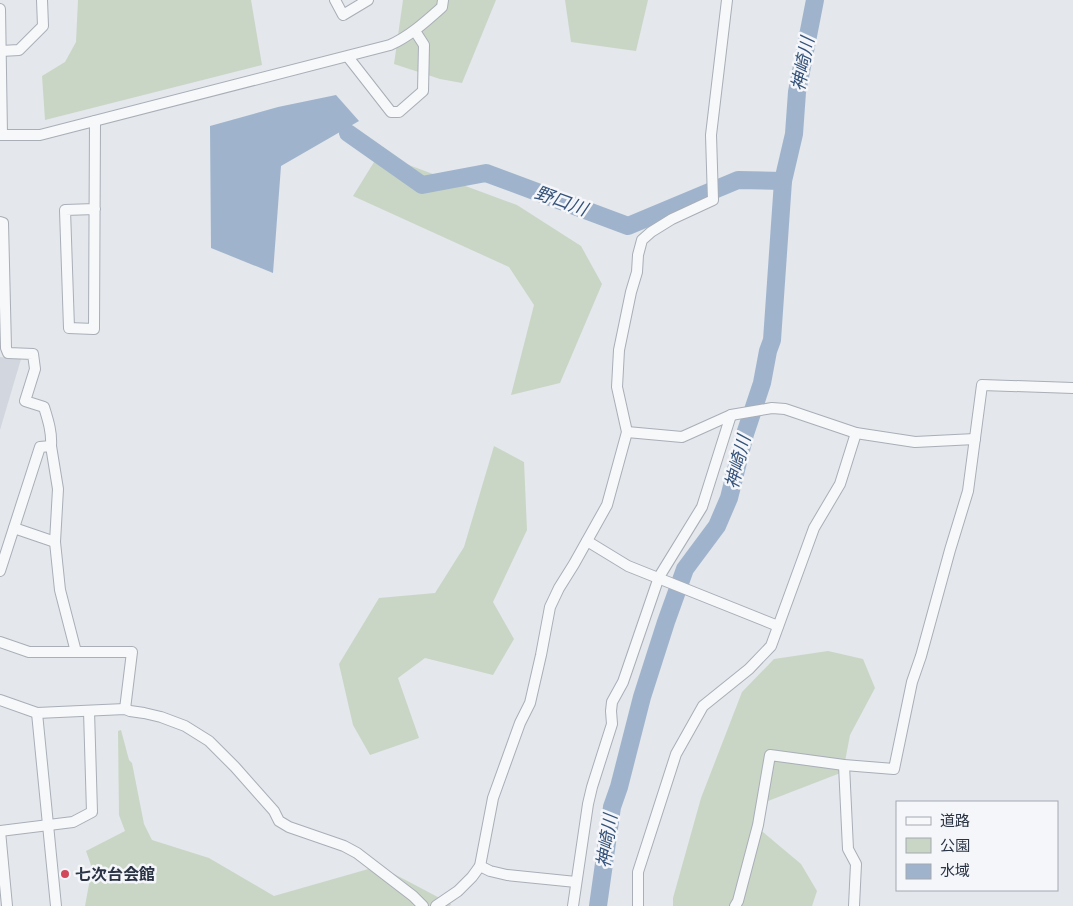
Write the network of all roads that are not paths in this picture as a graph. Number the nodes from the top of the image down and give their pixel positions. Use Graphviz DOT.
graph roads {
  1 [pos="42,0"];
  2 [pos="335,0"];
  3 [pos="368,0"];
  4 [pos="442,0"];
  5 [pos="727,0"];
  6 [pos="0,9"];
  7 [pos="415,31"];
  8 [pos="1,51"];
  9 [pos="348,57"];
  10 [pos="95,121"];
  11 [pos="1,136"];
  12 [pos="95,209"];
  13 [pos="0,222"];
  14 [pos="3,347"];
  15 [pos="1073,388"];
  16 [pos="730,415"];
  17 [pos="627,432"];
  18 [pos="856,433"];
  19 [pos="975,439"];
  20 [pos="51,446"];
  21 [pos="14,528"];
  22 [pos="587,541"];
  23 [pos="55,542"];
  24 [pos="0,571"];
  25 [pos="659,577"];
  26 [pos="778,626"];
  27 [pos="0,642"];
  28 [pos="76,652"];
  29 [pos="0,700"];
  30 [pos="125,709"];
  31 [pos="89,711"];
  32 [pos="37,713"];
  33 [pos="844,764"];
  34 [pos="48,825"];
  35 [pos="0,831"];
  36 [pos="480,866"];
  37 [pos="576,882"];
  38 [pos="7,906"];
  39 [pos="56,906"];
  40 [pos="423,906"];
  41 [pos="436,906"];
  42 [pos="573,906"];
  43 [pos="638,906"];
  44 [pos="735,906"];
  45 [pos="854,906"];
  1 -- 8 [label="street"];
  2 -- 3 [label="street"];
  4 -- 7 [label="street"];
  5 -- 17 [label="street"];
  6 -- 8 [label="street"];
  7 -- 9 [label="street"];
  7 -- 9 [label="street"];
  8 -- 11 [label="street"];
  9 -- 10 [label="street"];
  10 -- 11 [label="street"];
  10 -- 12 [label="street"];
  12 -- 12 [label="street"];
  13 -- 14 [label="street"];
  14 -- 20 [label="street"];
  15 -- 19 [label="street"];
  16 -- 17 [label="street"];
  16 -- 18 [label="street"];
  16 -- 25 [label="street"];
  17 -- 22 [label="street"];
  18 -- 19 [label="street"];
  18 -- 26 [label="street"];
  19 -- 33 [label="street"];
  20 -- 21 [label="street"];
  20 -- 23 [label="street"];
  21 -- 23 [label="street"];
  21 -- 24 [label="street"];
  22 -- 25 [label="street"];
  22 -- 36 [label="street"];
  23 -- 28 [label="street"];
  25 -- 26 [label="street"];
  25 -- 37 [label="street"];
  26 -- 43 [label="street"];
  27 -- 28 [label="street"];
  28 -- 30 [label="street"];
  29 -- 32 [label="street"];
  30 -- 31 [label="street"];
  30 -- 40 [label="street"];
  31 -- 32 [label="street"];
  31 -- 34 [label="street"];
  32 -- 34 [label="street"];
  33 -- 44 [label="street"];
  33 -- 45 [label="street"];
  34 -- 35 [label="street"];
  34 -- 39 [label="street"];
  35 -- 38 [label="street"];
  36 -- 37 [label="street"];
  36 -- 41 [label="street"];
  37 -- 42 [label="street"];
}
